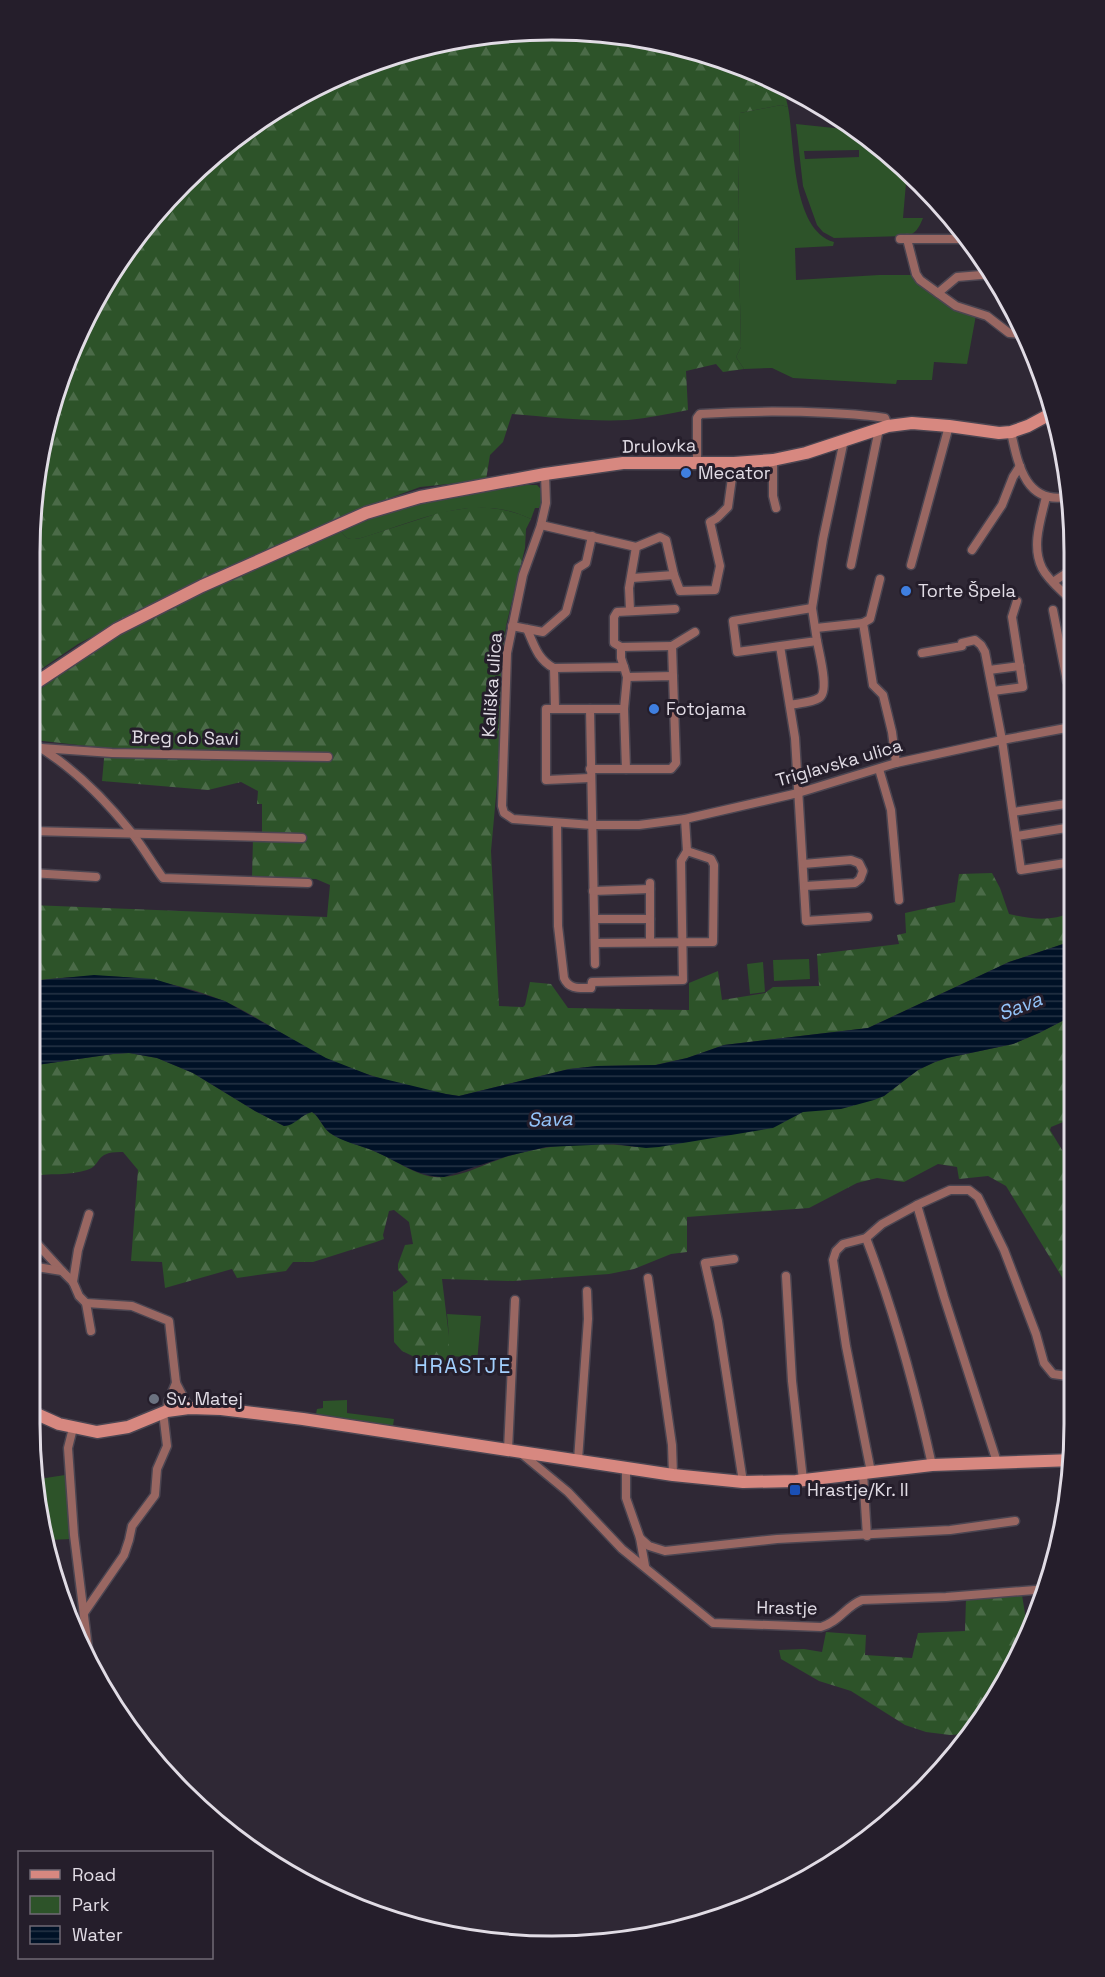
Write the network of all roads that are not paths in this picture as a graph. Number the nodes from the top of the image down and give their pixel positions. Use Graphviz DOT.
graph roads {
  1 [pos="957,239"];
  2 [pos="982,275"];
  3 [pos="938,293"];
  4 [pos="1015,333"];
  5 [pos="1046,416"];
  6 [pos="949,426"];
  7 [pos="883,428"];
  8 [pos="1011,432"];
  9 [pos="844,440"];
  10 [pos="773,460"];
  11 [pos="698,463"];
  12 [pos="734,463"];
  13 [pos="1020,466"];
  14 [pos="545,474"];
  15 [pos="1046,497"];
  16 [pos="1061,499"];
  17 [pos="776,508"];
  18 [pos="541,525"];
  19 [pos="592,536"];
  20 [pos="636,548"];
  21 [pos="972,550"];
  22 [pos="850,565"];
  23 [pos="911,565"];
  24 [pos="674,575"];
  25 [pos="1064,575"];
  26 [pos="632,578"];
  27 [pos="880,579"];
  28 [pos="1053,582"];
  29 [pos="1064,593"];
  30 [pos="1017,601"];
  31 [pos="812,608"];
  32 [pos="675,609"];
  33 [pos="630,610"];
  34 [pos="1053,610"];
  35 [pos="863,622"];
  36 [pos="512,626"];
  37 [pos="816,628"];
  38 [pos="527,629"];
  39 [pos="695,632"];
  40 [pos="818,641"];
  41 [pos="672,646"];
  42 [pos="780,646"];
  43 [pos="621,647"];
  44 [pos="922,653"];
  45 [pos="1020,666"];
  46 [pos="1064,666"];
  47 [pos="624,667"];
  48 [pos="554,668"];
  49 [pos="989,670"];
  50 [pos="673,676"];
  51 [pos="627,677"];
  52 [pos="40,681"];
  53 [pos="993,691"];
  54 [pos="790,705"];
  55 [pos="555,708"];
  56 [pos="590,709"];
  57 [pos="624,709"];
  58 [pos="1064,728"];
  59 [pos="1002,740"];
  60 [pos="41,748"];
  61 [pos="328,757"];
  62 [pos="896,763"];
  63 [pos="626,769"];
  64 [pos="879,769"];
  65 [pos="590,774"];
  66 [pos="798,793"];
  67 [pos="1064,804"];
  68 [pos="1013,812"];
  69 [pos="685,819"];
  70 [pos="557,824"];
  71 [pos="592,825"];
  72 [pos="1064,828"];
  73 [pos="40,831"];
  74 [pos="133,834"];
  75 [pos="1017,836"];
  76 [pos="302,838"];
  77 [pos="687,850"];
  78 [pos="1064,863"];
  79 [pos="803,864"];
  80 [pos="40,874"];
  81 [pos="96,877"];
  82 [pos="308,883"];
  83 [pos="805,886"];
  84 [pos="593,891"];
  85 [pos="898,900"];
  86 [pos="868,917"];
  87 [pos="595,919"];
  88 [pos="650,919"];
  89 [pos="650,941"];
  90 [pos="683,942"];
  91 [pos="595,943"];
  92 [pos="595,964"];
  93 [pos="916,1205"];
  94 [pos="89,1214"];
  95 [pos="866,1238"];
  96 [pos="40,1247"];
  97 [pos="734,1259"];
  98 [pos="40,1268"];
  99 [pos="62,1271"];
  100 [pos="786,1276"];
  101 [pos="648,1278"];
  102 [pos="73,1282"];
  103 [pos="588,1292"];
  104 [pos="515,1300"];
  105 [pos="86,1303"];
  106 [pos="91,1331"];
  107 [pos="1064,1376"];
  108 [pos="176,1383"];
  109 [pos="189,1408"];
  110 [pos="165,1411"];
  111 [pos="40,1416"];
  112 [pos="73,1428"];
  113 [pos="514,1450"];
  114 [pos="578,1460"];
  115 [pos="1063,1460"];
  116 [pos="997,1462"];
  117 [pos="932,1465"];
  118 [pos="626,1467"];
  119 [pos="867,1472"];
  120 [pos="673,1475"];
  121 [pos="803,1480"];
  122 [pos="743,1482"];
  123 [pos="1015,1521"];
  124 [pos="867,1536"];
  125 [pos="640,1538"];
  126 [pos="645,1566"];
  127 [pos="1037,1590"];
  128 [pos="84,1613"];
  129 [pos="87,1637"];
  1 -- 3 [label="street"];
  2 -- 3 [label="street"];
  3 -- 4 [label="street"];
  5 -- 8 [label="street, Drulovka"];
  6 -- 7 [label="street, Drulovka"];
  6 -- 8 [label="street, Drulovka"];
  6 -- 23 [label="street"];
  7 -- 9 [label="street, Drulovka"];
  7 -- 11 [label="street, Drulovka"];
  7 -- 22 [label="street"];
  8 -- 13 [label="street"];
  9 -- 10 [label="street, Drulovka"];
  9 -- 31 [label="street"];
  10 -- 12 [label="street, Drulovka"];
  10 -- 17 [label="street"];
  11 -- 12 [label="street, Drulovka"];
  11 -- 14 [label="street, Drulovka"];
  12 -- 24 [label="street"];
  13 -- 15 [label="street"];
  13 -- 21 [label="street"];
  14 -- 18 [label="street, Kališka ulica"];
  14 -- 52 [label="street, Drulovka"];
  15 -- 16 [label="street"];
  15 -- 28 [label="street"];
  18 -- 19 [label="street"];
  18 -- 36 [label="street, Kališka ulica"];
  19 -- 20 [label="street"];
  19 -- 38 [label="street"];
  20 -- 24 [label="street"];
  20 -- 26 [label="street"];
  24 -- 26 [label="street"];
  25 -- 28 [label="street"];
  26 -- 33 [label="street"];
  27 -- 35 [label="street"];
  28 -- 29 [label="street"];
  30 -- 45 [label="street"];
  31 -- 37 [label="street"];
  31 -- 42 [label="street"];
  32 -- 33 [label="street"];
  33 -- 43 [label="street"];
  34 -- 46 [label="street"];
  35 -- 37 [label="street"];
  35 -- 62 [label="street"];
  36 -- 38 [label="street"];
  36 -- 70 [label="street, Kališka ulica"];
  37 -- 40 [label="street"];
  38 -- 48 [label="street"];
  39 -- 41 [label="street"];
  40 -- 42 [label="street"];
  40 -- 54 [label="street"];
  41 -- 43 [label="street"];
  41 -- 50 [label="street"];
  42 -- 54 [label="street"];
  43 -- 47 [label="street"];
  44 -- 49 [label="street"];
  45 -- 49 [label="street"];
  45 -- 53 [label="street"];
  47 -- 48 [label="street"];
  47 -- 51 [label="street"];
  48 -- 55 [label="street"];
  49 -- 53 [label="street"];
  50 -- 51 [label="street"];
  50 -- 63 [label="street"];
  51 -- 57 [label="street"];
  53 -- 59 [label="street"];
  54 -- 66 [label="street"];
  55 -- 56 [label="street"];
  55 -- 65 [label="street"];
  56 -- 57 [label="street"];
  56 -- 65 [label="street"];
  57 -- 63 [label="street"];
  58 -- 59 [label="street, Triglavska ulica"];
  59 -- 62 [label="street, Triglavska ulica"];
  59 -- 68 [label="street"];
  60 -- 61 [label="street, Breg ob Savi"];
  60 -- 74 [label="street, Breg ob Savi"];
  62 -- 64 [label="street, Triglavska ulica"];
  63 -- 65 [label="street"];
  64 -- 66 [label="street, Triglavska ulica"];
  64 -- 85 [label="street"];
  65 -- 71 [label="street"];
  66 -- 69 [label="street, Triglavska ulica"];
  66 -- 79 [label="street"];
  67 -- 68 [label="street"];
  68 -- 75 [label="street"];
  69 -- 71 [label="street, Kališka ulica"];
  69 -- 77 [label="street"];
  70 -- 71 [label="street, Kališka ulica"];
  70 -- 90 [label="street"];
  71 -- 84 [label="street"];
  72 -- 75 [label="street"];
  73 -- 74 [label="street"];
  74 -- 76 [label="street"];
  74 -- 82 [label="street, Breg ob Savi"];
  75 -- 78 [label="street"];
  77 -- 90 [label="street"];
  77 -- 90 [label="street"];
  79 -- 83 [label="street"];
  79 -- 83 [label="street"];
  80 -- 81 [label="street"];
  83 -- 86 [label="street"];
  84 -- 87 [label="street"];
  84 -- 88 [label="street"];
  87 -- 88 [label="street"];
  87 -- 91 [label="street"];
  88 -- 89 [label="street"];
  89 -- 90 [label="street"];
  89 -- 91 [label="street"];
  91 -- 92 [label="street"];
  93 -- 95 [label="street"];
  93 -- 107 [label="street"];
  93 -- 116 [label="street"];
  94 -- 102 [label="street"];
  95 -- 117 [label="street"];
  95 -- 119 [label="street"];
  96 -- 99 [label="street"];
  97 -- 122 [label="street"];
  98 -- 99 [label="street"];
  99 -- 102 [label="street"];
  100 -- 121 [label="street"];
  101 -- 120 [label="street"];
  102 -- 105 [label="street"];
  103 -- 114 [label="street"];
  104 -- 113 [label="street"];
  105 -- 106 [label="street"];
  105 -- 108 [label="street"];
  108 -- 109 [label="street"];
  108 -- 110 [label="street"];
  109 -- 110 [label="street"];
  109 -- 113 [label="street"];
  110 -- 112 [label="street"];
  110 -- 128 [label="street"];
  111 -- 112 [label="street"];
  112 -- 128 [label="street"];
  113 -- 114 [label="street"];
  113 -- 126 [label="street, Hrastje"];
  114 -- 118 [label="street"];
  115 -- 116 [label="street"];
  116 -- 117 [label="street"];
  117 -- 119 [label="street"];
  118 -- 120 [label="street"];
  118 -- 125 [label="street"];
  119 -- 121 [label="street"];
  119 -- 124 [label="street"];
  120 -- 122 [label="street"];
  121 -- 122 [label="street"];
  123 -- 124 [label="street"];
  124 -- 125 [label="street"];
  125 -- 126 [label="street"];
  126 -- 127 [label="street, Hrastje"];
  128 -- 129 [label="street"];
}
